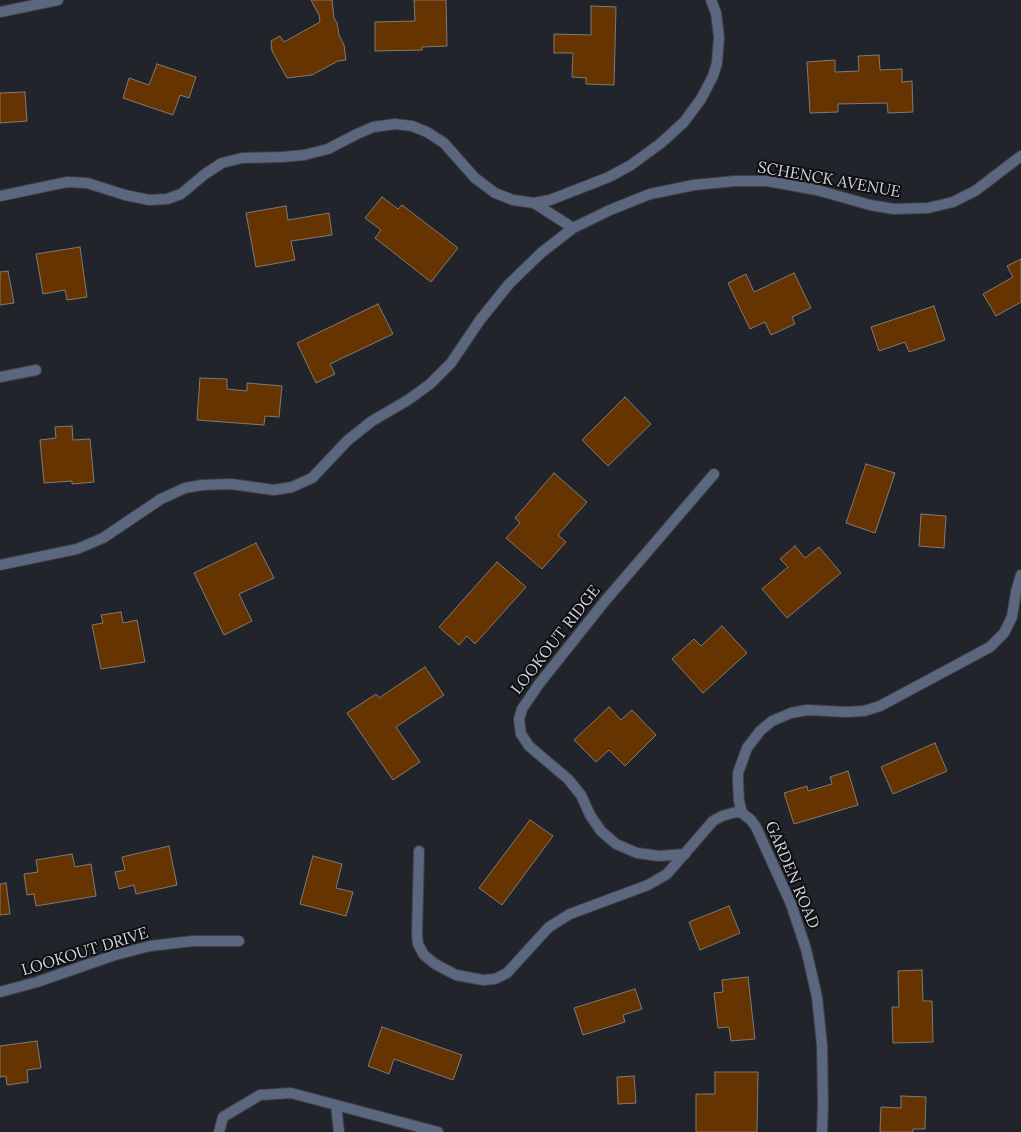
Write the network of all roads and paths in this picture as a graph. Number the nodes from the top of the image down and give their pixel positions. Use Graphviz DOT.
graph roads {
  1 [pos="58,0"];
  2 [pos="711,0"];
  3 [pos="0,12"];
  4 [pos="1021,156"];
  5 [pos="0,196"];
  6 [pos="534,203"];
  7 [pos="573,228"];
  8 [pos="36,370"];
  9 [pos="0,377"];
  10 [pos="714,474"];
  11 [pos="0,565"];
  12 [pos="1021,576"];
  13 [pos="742,813"];
  14 [pos="419,851"];
  15 [pos="684,854"];
  16 [pos="239,941"];
  17 [pos="0,992"];
  18 [pos="336,1105"];
  19 [pos="219,1132"];
  20 [pos="339,1132"];
  21 [pos="435,1132"];
  22 [pos="822,1132"];
  1 -- 3 [label="street"];
  2 -- 6 [label="street"];
  4 -- 7 [label="street, SCHENCK AVENUE"];
  5 -- 6 [label="street"];
  6 -- 7 [label="street"];
  7 -- 11 [label="street, SCHENCK AVENUE"];
  8 -- 9 [label="street"];
  10 -- 15 [label="street, LOOKOUT RIDGE"];
  12 -- 13 [label="street"];
  13 -- 15 [label="street"];
  13 -- 22 [label="street, GARDEN ROAD"];
  14 -- 15 [label="street"];
  16 -- 17 [label="street, LOOKOUT DRIVE"];
  18 -- 19 [label="street"];
  18 -- 20 [label="street"];
  18 -- 21 [label="street"];
}
